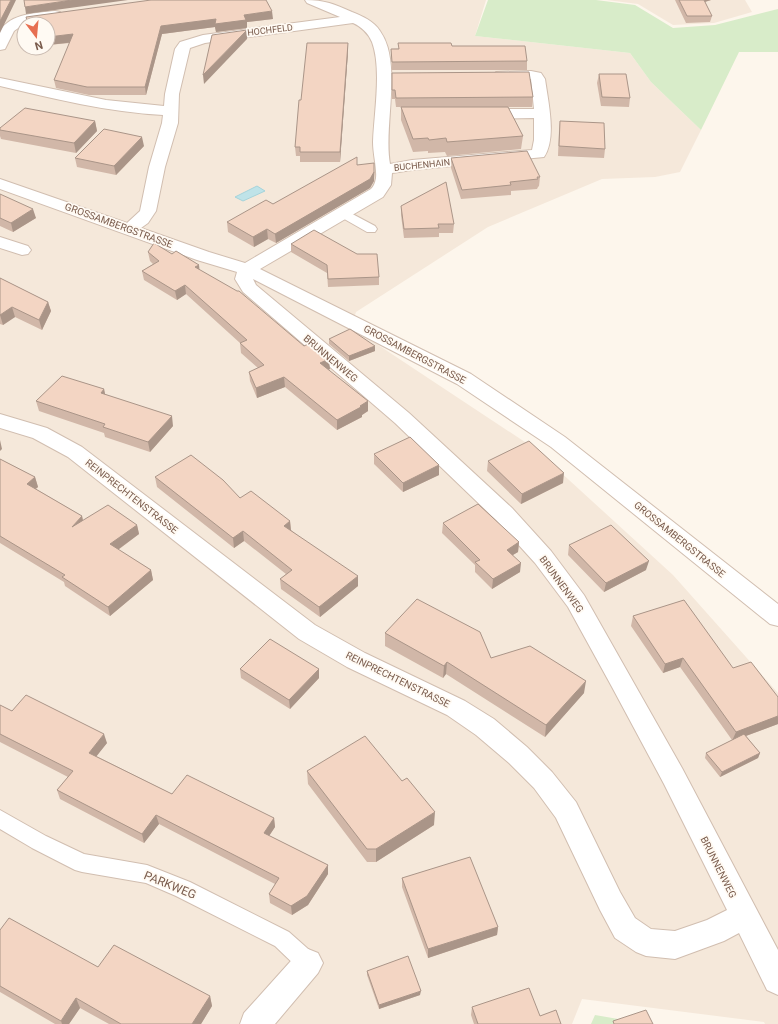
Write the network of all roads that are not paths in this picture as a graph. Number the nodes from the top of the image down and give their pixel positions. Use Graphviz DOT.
graph roads {
  1 [pos="312,0"];
  2 [pos="67,13"];
  3 [pos="354,19"];
  4 [pos="0,46"];
  5 [pos="485,76"];
  6 [pos="0,82"];
  7 [pos="171,112"];
  8 [pos="542,113"];
  9 [pos="466,114"];
  10 [pos="383,170"];
  11 [pos="0,184"];
  12 [pos="343,213"];
  13 [pos="129,229"];
  14 [pos="371,229"];
  15 [pos="0,242"];
  16 [pos="22,250"];
  17 [pos="247,269"];
  18 [pos="0,421"];
  19 [pos="778,618"];
  20 [pos="0,819"];
  21 [pos="744,916"];
  22 [pos="308,963"];
  23 [pos="778,980"];
  24 [pos="255,1024"];
  1 -- 3 [label="street"];
  2 -- 4 [label="street"];
  3 -- 7 [label="street, HOCHFELD"];
  3 -- 10 [label="street, BUCHENHAIN"];
  5 -- 8 [label="street, BUCHENHAIN"];
  6 -- 7 [label="street"];
  7 -- 13 [label="street, HOCHFELD"];
  8 -- 9 [label="street"];
  8 -- 10 [label="street, BUCHENHAIN"];
  10 -- 12 [label="street, BUCHENHAIN"];
  11 -- 13 [label="street, GROSSAMBERGSTRASSE"];
  12 -- 14 [label="lane"];
  12 -- 17 [label="street, BUCHENHAIN"];
  13 -- 17 [label="street, GROSSAMBERGSTRASSE"];
  15 -- 16 [label="street"];
  17 -- 19 [label="street, GROSSAMBERGSTRASSE"];
  17 -- 21 [label="street, BRUNNENWEG"];
  18 -- 21 [label="street, REINPRECHTENSTRASSE"];
  20 -- 22 [label="lane, PARKWEG"];
  21 -- 23 [label="street, BRUNNENWEG"];
  22 -- 24 [label="street"];
}
